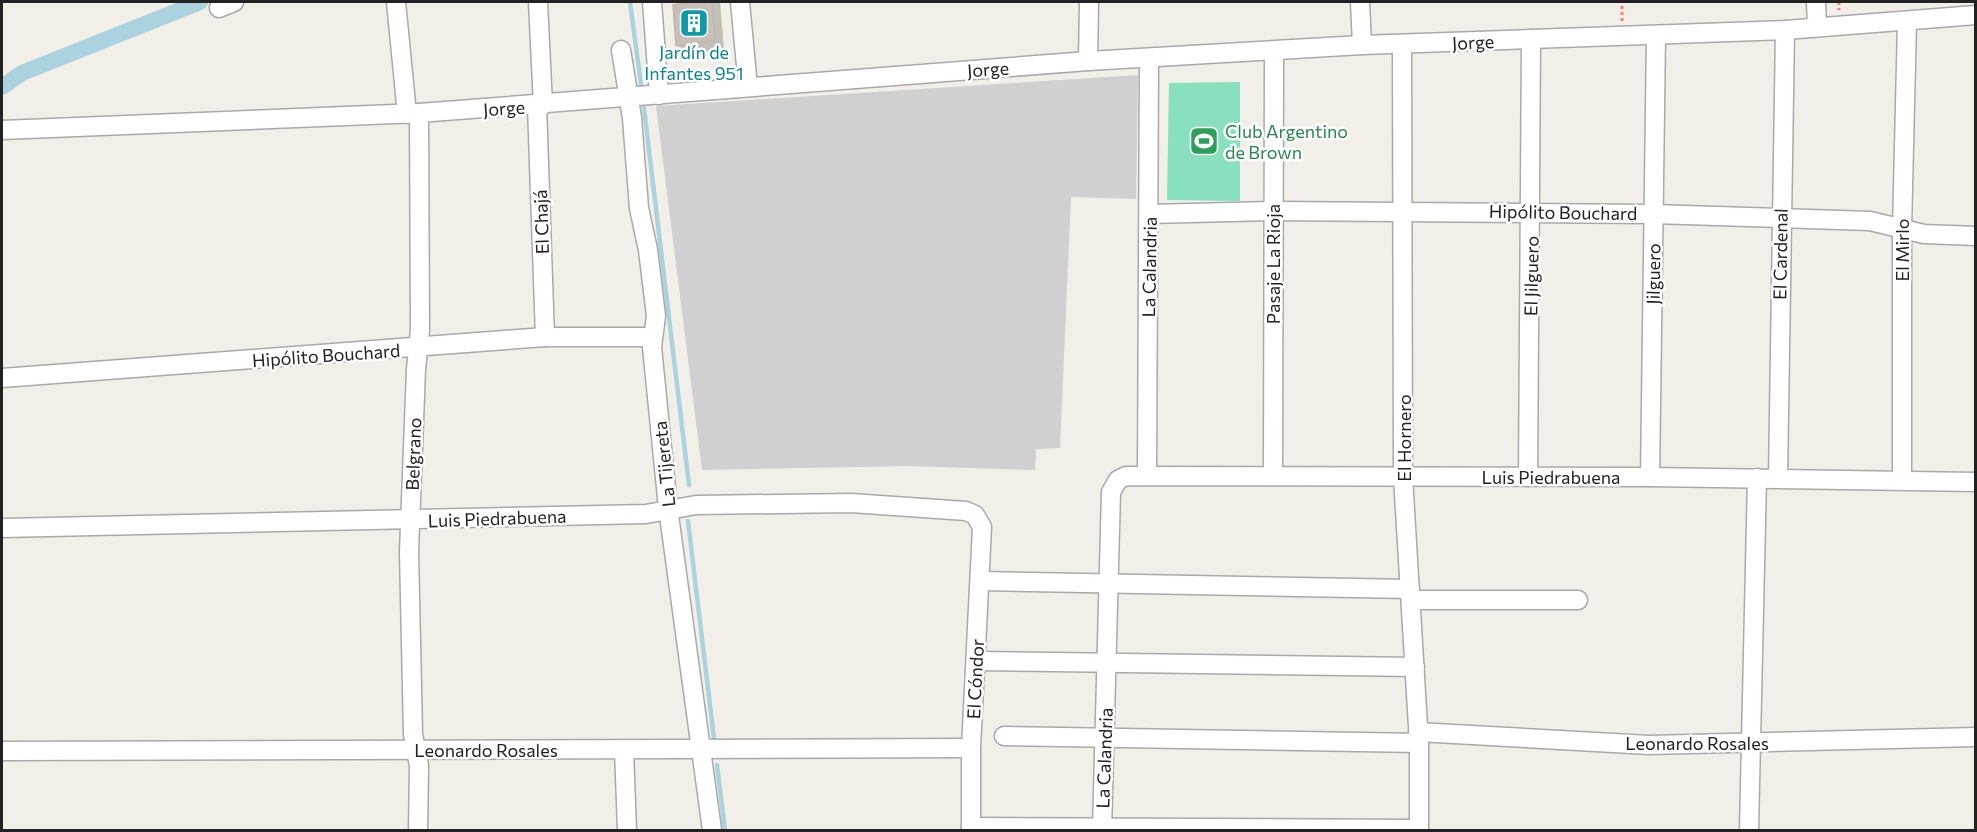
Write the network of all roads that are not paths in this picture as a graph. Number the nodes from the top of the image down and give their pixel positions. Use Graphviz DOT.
graph roads {
  1 [pos="396,2"];
  2 [pos="538,2"];
  3 [pos="652,2"];
  4 [pos="740,2"];
  5 [pos="1089,2"];
  6 [pos="1360,2"];
  7 [pos="1816,2"];
  8 [pos="1976,15"];
  9 [pos="1907,22"];
  10 [pos="1817,27"];
  11 [pos="1785,30"];
  12 [pos="1656,35"];
  13 [pos="1531,39"];
  14 [pos="1362,45"];
  15 [pos="1402,45"];
  16 [pos="621,50"];
  17 [pos="1274,52"];
  18 [pos="1149,59"];
  19 [pos="1088,61"];
  20 [pos="748,87"];
  21 [pos="643,96"];
  22 [pos="540,106"];
  23 [pos="413,113"];
  24 [pos="2,130"];
  25 [pos="1273,211"];
  26 [pos="1404,211"];
  27 [pos="1532,211"];
  28 [pos="1149,214"];
  29 [pos="1653,214"];
  30 [pos="1780,217"];
  31 [pos="1902,229"];
  32 [pos="1976,236"];
  33 [pos="545,337"];
  34 [pos="651,337"];
  35 [pos="418,348"];
  36 [pos="2,378"];
  37 [pos="1273,475"];
  38 [pos="1126,476"];
  39 [pos="1147,476"];
  40 [pos="1404,477"];
  41 [pos="1528,477"];
  42 [pos="1650,477"];
  43 [pos="1757,478"];
  44 [pos="1778,478"];
  45 [pos="1902,479"];
  46 [pos="1976,482"];
  47 [pos="668,508"];
  48 [pos="410,521"];
  49 [pos="982,527"];
  50 [pos="2,528"];
  51 [pos="980,581"];
  52 [pos="1110,585"];
  53 [pos="1411,594"];
  54 [pos="1578,600"];
  55 [pos="977,661"];
  56 [pos="1108,662"];
  57 [pos="1415,667"];
  58 [pos="1004,736"];
  59 [pos="1105,736"];
  60 [pos="1976,737"];
  61 [pos="1419,738"];
  62 [pos="1750,743"];
  63 [pos="971,748"];
  64 [pos="417,750"];
  65 [pos="624,750"];
  66 [pos="2,751"];
  67 [pos="701,751"];
  68 [pos="971,829"];
  69 [pos="1102,829"];
  70 [pos="1419,830"];
  71 [pos="418,831"];
  72 [pos="627,831"];
  73 [pos="712,831"];
  74 [pos="1749,831"];
  1 -- 23 [label="street, Belgrano"];
  2 -- 22 [label="street, El Chajá"];
  3 -- 21 [label="street"];
  4 -- 20 [label="street"];
  5 -- 19 [label="street"];
  6 -- 14 [label="street"];
  7 -- 10 [label="street"];
  8 -- 9 [label="street, Jorge"];
  9 -- 10 [label="street, Jorge"];
  9 -- 31 [label="street, El Mirlo"];
  10 -- 11 [label="street, Jorge"];
  11 -- 12 [label="street, Jorge"];
  11 -- 30 [label="street, El Cardenal"];
  12 -- 13 [label="street, Jorge"];
  12 -- 29 [label="street, Jilguero"];
  13 -- 15 [label="street, Jorge"];
  13 -- 27 [label="street, El Jilguero"];
  14 -- 15 [label="street, Jorge"];
  14 -- 17 [label="street, Jorge"];
  15 -- 26 [label="street, El Hornero"];
  16 -- 21 [label="street"];
  17 -- 18 [label="street, Jorge"];
  17 -- 25 [label="street, Pasaje La Rioja"];
  18 -- 19 [label="street, Jorge"];
  18 -- 28 [label="street, La Calandria"];
  19 -- 20 [label="street, Jorge"];
  20 -- 21 [label="street, Jorge"];
  21 -- 22 [label="street, Jorge"];
  21 -- 34 [label="street, La Tijereta"];
  22 -- 23 [label="street, Jorge"];
  22 -- 33 [label="street, El Chajá"];
  23 -- 24 [label="street, Jorge"];
  23 -- 35 [label="street, Belgrano"];
  25 -- 26 [label="street, Hipólito Bouchard"];
  25 -- 28 [label="street, Hipólito Bouchard"];
  25 -- 37 [label="street, Pasaje La Rioja"];
  26 -- 27 [label="street, Hipólito Bouchard"];
  26 -- 40 [label="street, El Hornero"];
  27 -- 29 [label="street, Hipólito Bouchard"];
  27 -- 41 [label="street, El Jilguero"];
  28 -- 39 [label="street, La Calandria"];
  29 -- 30 [label="street, Hipólito Bouchard"];
  29 -- 42 [label="street, Jilguero"];
  30 -- 31 [label="street, Hipólito Bouchard"];
  30 -- 44 [label="street, El Cardenal"];
  31 -- 32 [label="street, Hipólito Bouchard"];
  31 -- 45 [label="street, El Mirlo"];
  33 -- 34 [label="street, Hipólito Bouchard"];
  33 -- 35 [label="street, Hipólito Bouchard"];
  34 -- 47 [label="street, La Tijereta"];
  35 -- 36 [label="street, Hipólito Bouchard"];
  35 -- 48 [label="street, Belgrano"];
  37 -- 39 [label="street, Luis Piedrabuena"];
  37 -- 40 [label="street, Luis Piedrabuena"];
  38 -- 39 [label="street, Luis Piedrabuena"];
  38 -- 52 [label="street, La Calandria"];
  40 -- 41 [label="street, Luis Piedrabuena"];
  40 -- 53 [label="street, El Hornero"];
  41 -- 42 [label="street, Luis Piedrabuena"];
  42 -- 43 [label="street, Luis Piedrabuena"];
  43 -- 44 [label="street, Luis Piedrabuena"];
  43 -- 62 [label="street"];
  44 -- 45 [label="street, Luis Piedrabuena"];
  45 -- 46 [label="street, Luis Piedrabuena"];
  47 -- 48 [label="street, Luis Piedrabuena"];
  47 -- 49 [label="street, Luis Piedrabuena"];
  47 -- 67 [label="street, La Tijereta"];
  48 -- 50 [label="street, Luis Piedrabuena"];
  48 -- 64 [label="street, Belgrano"];
  49 -- 51 [label="street, El Cóndor"];
  51 -- 52 [label="street"];
  51 -- 55 [label="street, El Cóndor"];
  52 -- 53 [label="street"];
  52 -- 56 [label="street, La Calandria"];
  53 -- 54 [label="street"];
  53 -- 57 [label="street, El Hornero"];
  55 -- 56 [label="street"];
  55 -- 63 [label="street, El Cóndor"];
  56 -- 57 [label="street"];
  56 -- 59 [label="street, La Calandria"];
  57 -- 61 [label="street, El Hornero"];
  58 -- 59 [label="street, Leonardo Rosales"];
  59 -- 61 [label="street, Leonardo Rosales"];
  59 -- 69 [label="street, La Calandria"];
  60 -- 62 [label="street, Leonardo Rosales"];
  61 -- 62 [label="street, Leonardo Rosales"];
  61 -- 70 [label="street, El Hornero"];
  62 -- 74 [label="street"];
  63 -- 67 [label="street, Leonardo Rosales"];
  63 -- 68 [label="street, El Cóndor"];
  64 -- 65 [label="street, Leonardo Rosales"];
  64 -- 66 [label="street, Leonardo Rosales"];
  64 -- 71 [label="street, Belgrano"];
  65 -- 67 [label="street, Leonardo Rosales"];
  65 -- 72 [label="street"];
  67 -- 73 [label="street, La Tijereta"];
  68 -- 69 [label="street"];
  69 -- 70 [label="street"];
}
